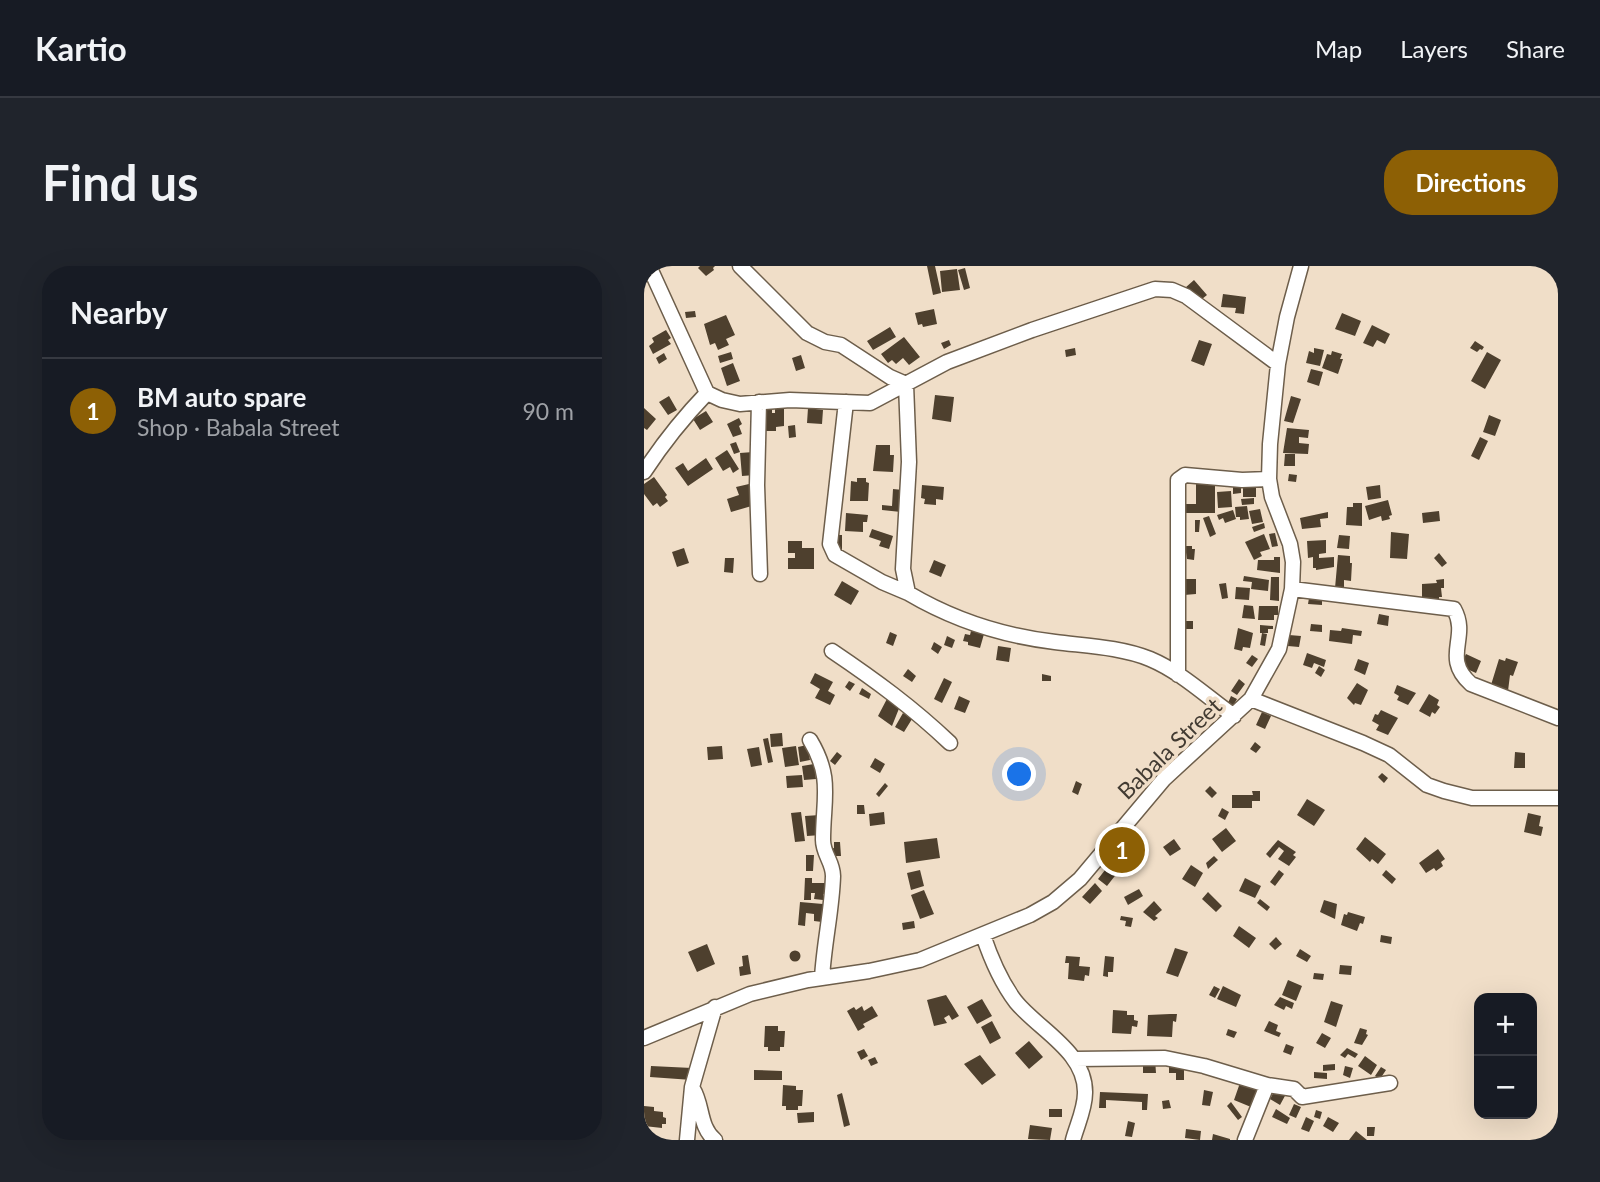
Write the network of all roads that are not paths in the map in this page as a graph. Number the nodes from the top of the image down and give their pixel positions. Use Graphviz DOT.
graph roads {
  1 [pos="649,266"];
  2 [pos="740,266"];
  3 [pos="1301,266"];
  4 [pos="1278,364"];
  5 [pos="906,384"];
  6 [pos="707,393"];
  7 [pos="759,402"];
  8 [pos="846,402"];
  9 [pos="644,470"];
  10 [pos="1269,479"];
  11 [pos="760,574"];
  12 [pos="1292,589"];
  13 [pos="908,593"];
  14 [pos="832,651"];
  15 [pos="1178,675"];
  16 [pos="1251,699"];
  17 [pos="1234,716"];
  18 [pos="1558,718"];
  19 [pos="810,740"];
  20 [pos="950,743"];
  21 [pos="1558,798"];
  22 [pos="983,935"];
  23 [pos="822,978"];
  24 [pos="715,1007"];
  25 [pos="644,1038"];
  26 [pos="1075,1059"];
  27 [pos="1390,1083"];
  28 [pos="1267,1085"];
  29 [pos="692,1087"];
  30 [pos="687,1140"];
  31 [pos="715,1140"];
  32 [pos="1073,1140"];
  33 [pos="1245,1140"];
  1 -- 6 [label="street"];
  2 -- 5 [label="street"];
  3 -- 4 [label="street, Babala Street"];
  4 -- 5 [label="street"];
  4 -- 10 [label="street, Babala Street"];
  5 -- 8 [label="street"];
  5 -- 13 [label="street"];
  6 -- 7 [label="street"];
  6 -- 9 [label="street"];
  7 -- 8 [label="street"];
  7 -- 11 [label="street"];
  8 -- 13 [label="street"];
  10 -- 12 [label="street, Babala Street"];
  10 -- 15 [label="street"];
  12 -- 16 [label="street, Babala Street"];
  12 -- 18 [label="street"];
  13 -- 15 [label="street"];
  14 -- 20 [label="street"];
  15 -- 17 [label="street"];
  16 -- 17 [label="street, Babala Street"];
  16 -- 21 [label="street"];
  17 -- 22 [label="street, Babala Street"];
  19 -- 23 [label="street"];
  22 -- 23 [label="street, Babala Street"];
  22 -- 26 [label="street"];
  23 -- 24 [label="street, Babala Street"];
  24 -- 25 [label="street, Babala Street"];
  24 -- 29 [label="street"];
  26 -- 28 [label="street"];
  26 -- 32 [label="street"];
  27 -- 28 [label="street"];
  28 -- 33 [label="street"];
  29 -- 30 [label="street"];
  29 -- 31 [label="street"];
}
